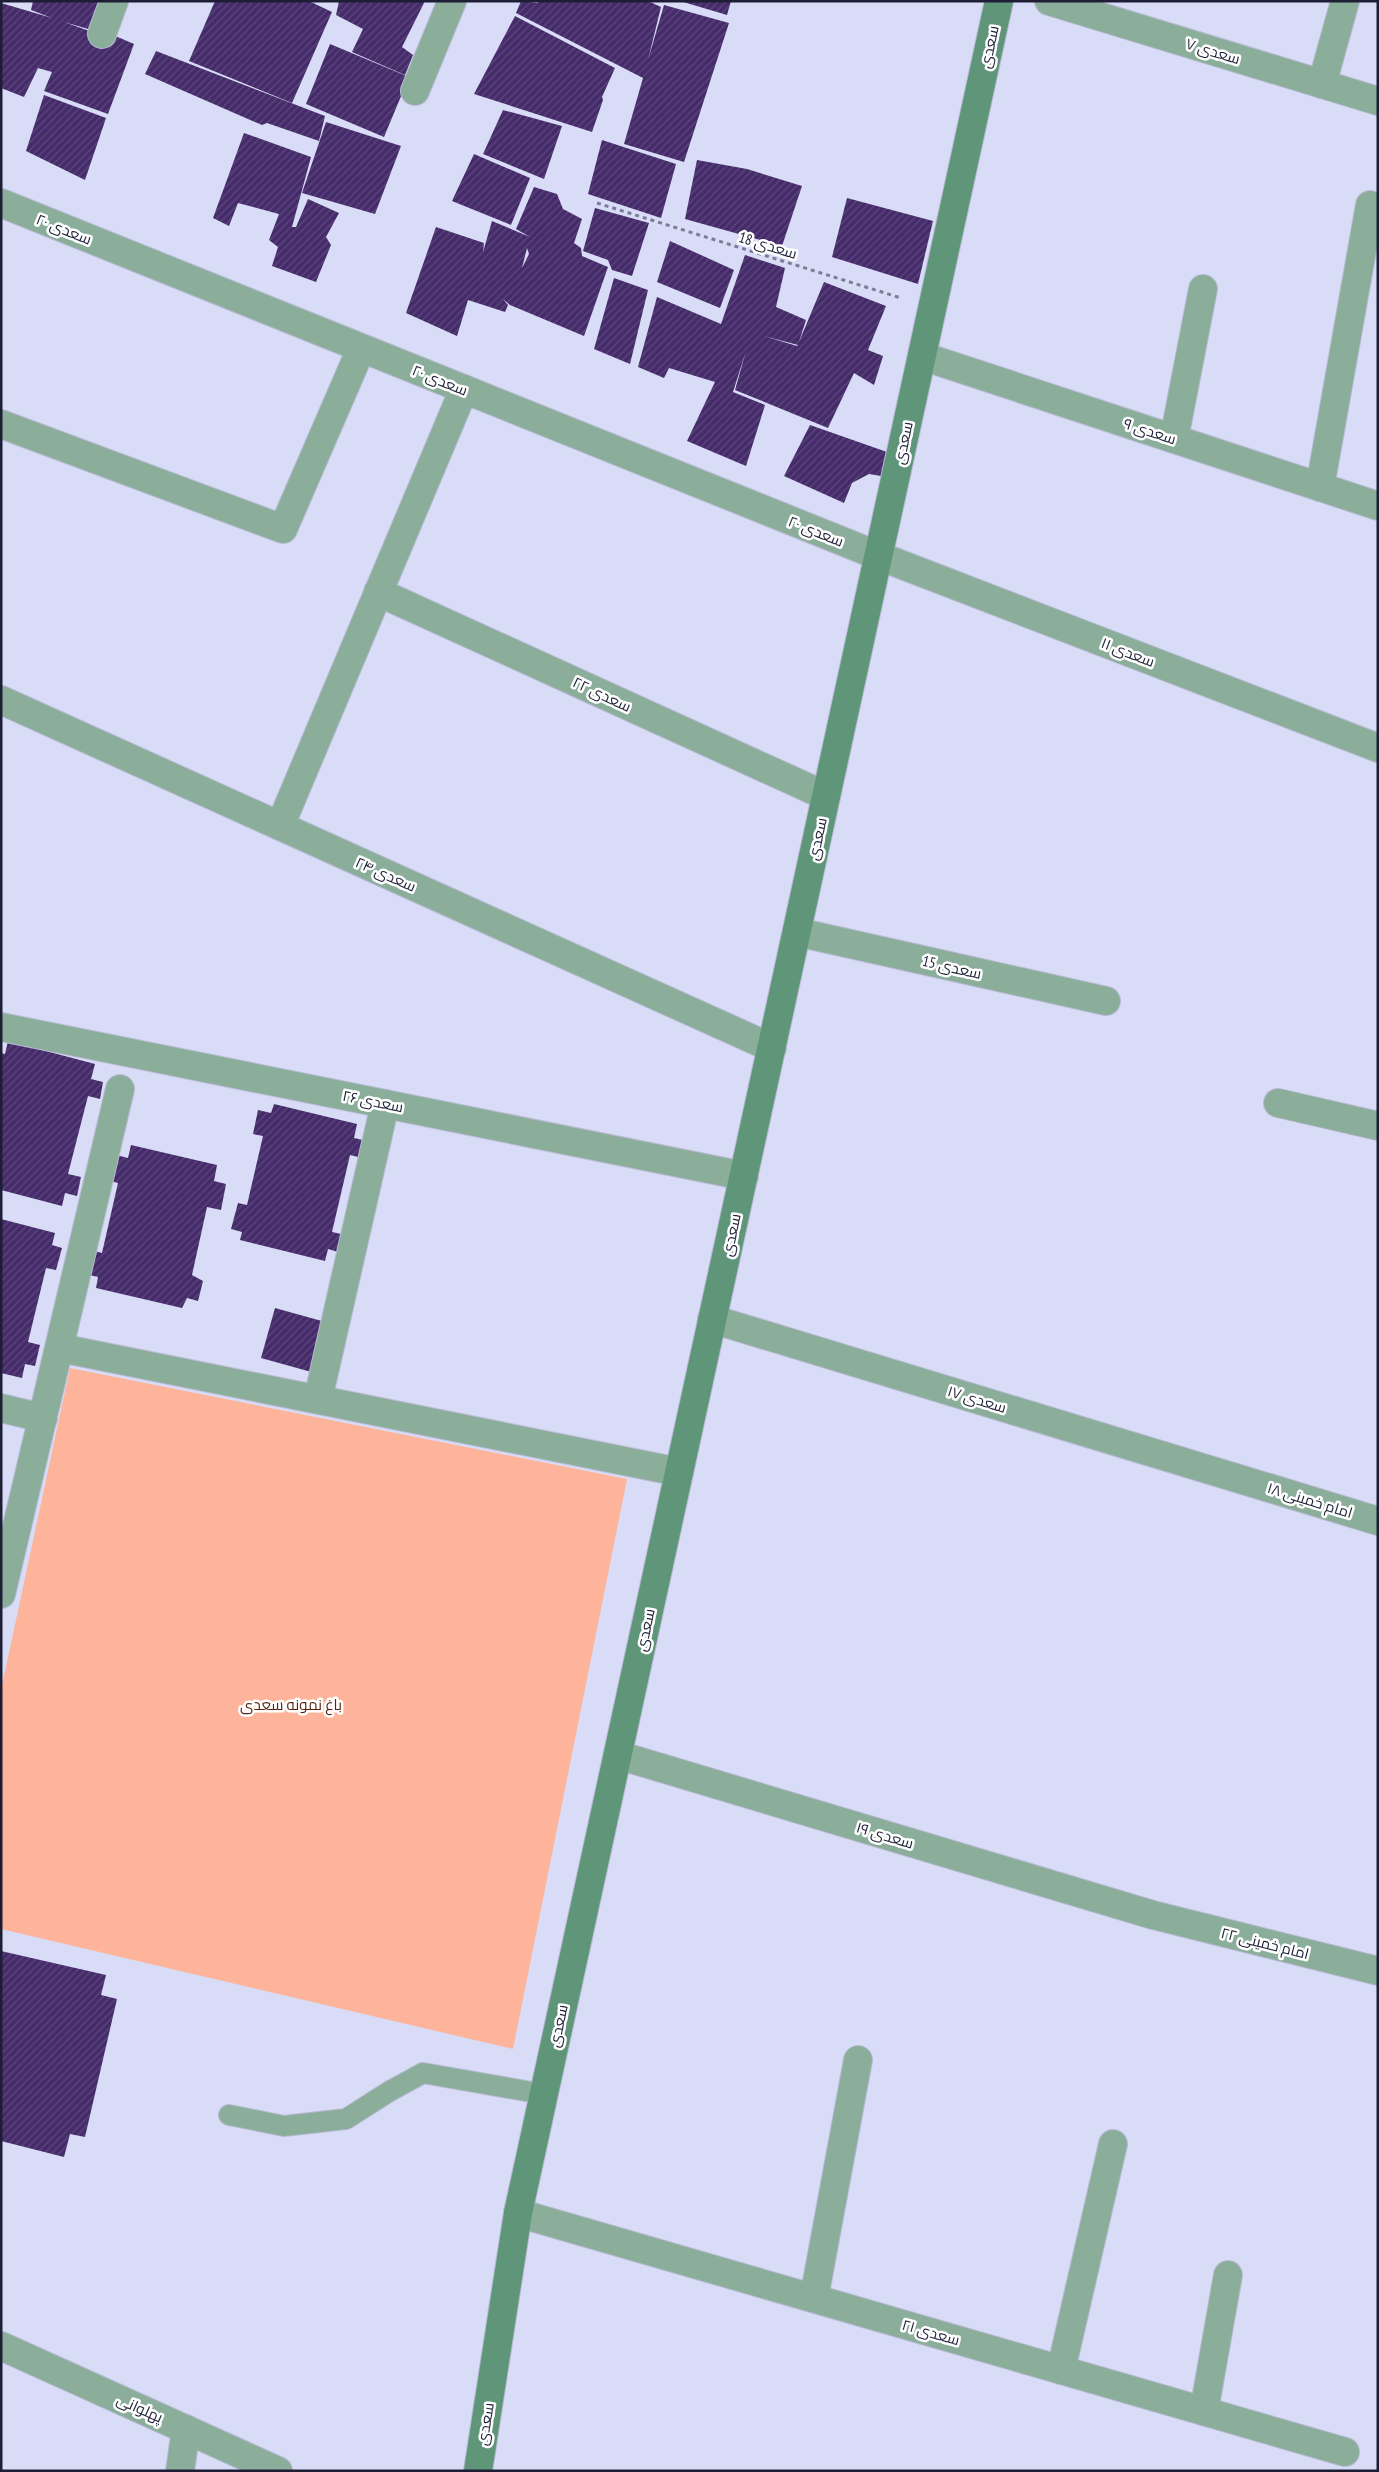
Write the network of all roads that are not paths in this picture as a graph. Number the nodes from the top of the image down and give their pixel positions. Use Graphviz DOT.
graph roads {
  1 [pos="114,1"];
  2 [pos="452,1"];
  3 [pos="1000,1"];
  4 [pos="1049,1"];
  5 [pos="1345,1"];
  6 [pos="102,34"];
  7 [pos="1322,84"];
  8 [pos="415,91"];
  9 [pos="1378,101"];
  10 [pos="1,203"];
  11 [pos="1370,205"];
  12 [pos="1203,289"];
  13 [pos="362,348"];
  14 [pos="922,356"];
  15 [pos="464,389"];
  16 [pos="1,424"];
  17 [pos="1174,439"];
  18 [pos="1320,487"];
  19 [pos="1376,499"];
  20 [pos="879,556"];
  21 [pos="378,592"];
  22 [pos="1,700"];
  23 [pos="1378,748"];
  24 [pos="826,796"];
  25 [pos="280,826"];
  26 [pos="797,932"];
  27 [pos="1106,1001"];
  28 [pos="1,1027"];
  29 [pos="772,1048"];
  30 [pos="120,1089"];
  31 [pos="1278,1103"];
  32 [pos="385,1104"];
  33 [pos="1378,1126"];
  34 [pos="744,1176"];
  35 [pos="712,1319"];
  36 [pos="60,1348"];
  37 [pos="318,1399"];
  38 [pos="1,1408"];
  39 [pos="43,1418"];
  40 [pos="679,1472"];
  41 [pos="1243,1480"];
  42 [pos="1378,1520"];
  43 [pos="1,1594"];
  44 [pos="618,1755"];
  45 [pos="1153,1915"];
  46 [pos="1378,1971"];
  47 [pos="858,2060"];
  48 [pos="543,2094"];
  49 [pos="229,2115"];
  50 [pos="1113,2144"];
  51 [pos="518,2213"];
  52 [pos="1228,2275"];
  53 [pos="814,2298"];
  54 [pos="1,2346"];
  55 [pos="1061,2370"];
  56 [pos="1204,2411"];
  57 [pos="186,2429"];
  58 [pos="1345,2452"];
  59 [pos="180,2471"];
  60 [pos="278,2471"];
  61 [pos="478,2471"];
  1 -- 6 [label="street"];
  2 -- 8 [label="street"];
  3 -- 14 [label="main road, سعدی"];
  4 -- 7 [label="street, سعدی ۷"];
  5 -- 7 [label="street"];
  7 -- 9 [label="street, سعدی ۷"];
  10 -- 13 [label="street, سعدی ۲۰"];
  11 -- 18 [label="street"];
  12 -- 17 [label="street"];
  13 -- 15 [label="street, سعدی ۲۰"];
  13 -- 16 [label="street"];
  14 -- 17 [label="street, سعدی ۹"];
  14 -- 20 [label="main road, سعدی"];
  15 -- 20 [label="street, سعدی ۲۰"];
  15 -- 21 [label="street"];
  17 -- 18 [label="street, سعدی ۹"];
  18 -- 19 [label="street, سعدی ۹"];
  20 -- 23 [label="street, سعدی ۱۱"];
  20 -- 24 [label="main road, سعدی"];
  21 -- 24 [label="street, سعدی ۲۲"];
  21 -- 25 [label="street"];
  22 -- 25 [label="street, سعدی ۲۴"];
  24 -- 26 [label="main road, سعدی"];
  25 -- 29 [label="street, سعدی ۲۴"];
  26 -- 27 [label="street, سعدی 15"];
  26 -- 29 [label="main road, سعدی"];
  28 -- 32 [label="street, سعدی ۲۶"];
  29 -- 34 [label="main road, سعدی"];
  30 -- 36 [label="street"];
  31 -- 33 [label="street"];
  32 -- 34 [label="street, سعدی ۲۶"];
  32 -- 37 [label="street"];
  34 -- 35 [label="main road, سعدی"];
  35 -- 40 [label="main road, سعدی"];
  35 -- 41 [label="street, سعدی ۱۷"];
  36 -- 37 [label="street"];
  36 -- 39 [label="street"];
  37 -- 40 [label="street"];
  38 -- 39 [label="street"];
  39 -- 43 [label="street"];
  40 -- 44 [label="main road, سعدی"];
  41 -- 42 [label="street, امام خمینی ۱۸"];
  44 -- 45 [label="street, سعدی ۱۹"];
  44 -- 48 [label="main road, سعدی"];
  45 -- 46 [label="street, امام خمینی ۲۲"];
  47 -- 53 [label="street"];
  48 -- 49 [label="lane"];
  48 -- 51 [label="main road, سعدی"];
  50 -- 55 [label="street"];
  51 -- 53 [label="street, سعدی ۲۱"];
  51 -- 61 [label="main road, سعدی"];
  52 -- 56 [label="street"];
  53 -- 55 [label="street, سعدی ۲۱"];
  54 -- 57 [label="street, پهلوانی"];
  55 -- 56 [label="street, سعدی ۲۱"];
  56 -- 58 [label="street, سعدی ۲۱"];
  57 -- 59 [label="street"];
  57 -- 60 [label="street, پهلوانی"];
}
